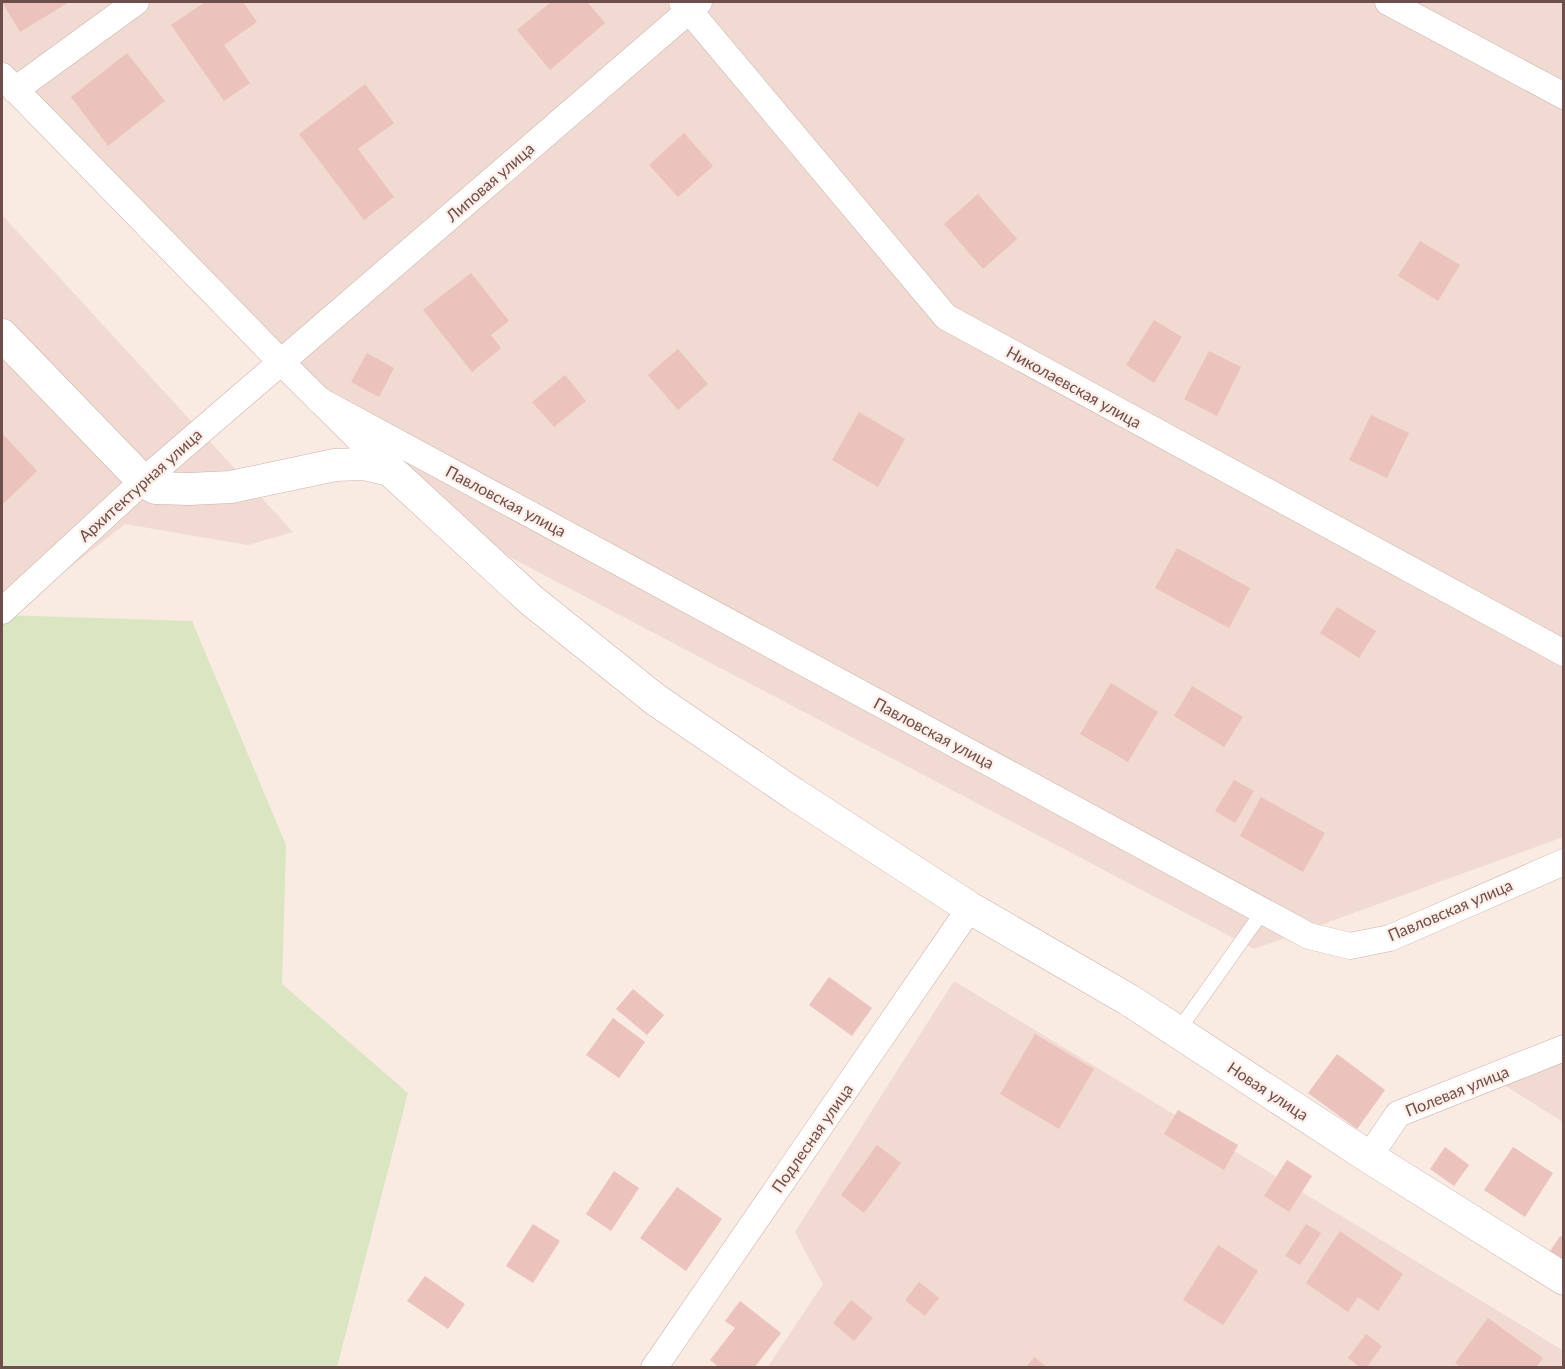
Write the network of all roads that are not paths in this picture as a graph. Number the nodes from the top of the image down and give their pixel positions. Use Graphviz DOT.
graph roads {
  1 [pos="136,2"];
  2 [pos="1388,2"];
  3 [pos="690,4"];
  4 [pos="8,83"];
  5 [pos="1563,96"];
  6 [pos="2,335"];
  7 [pos="281,362"];
  8 [pos="319,400"];
  9 [pos="390,470"];
  10 [pos="143,481"];
  11 [pos="2,611"];
  12 [pos="1563,653"];
  13 [pos="1563,862"];
  14 [pos="970,908"];
  15 [pos="1263,911"];
  16 [pos="1178,1031"];
  17 [pos="1563,1048"];
  18 [pos="1369,1157"];
  19 [pos="1563,1279"];
  20 [pos="654,1368"];
  1 -- 4 [label="street"];
  2 -- 5 [label="street"];
  3 -- 7 [label="street, Липовая улица"];
  3 -- 12 [label="street, Николаевская улица"];
  4 -- 7 [label="street"];
  6 -- 10 [label="street"];
  7 -- 8 [label="street"];
  7 -- 10 [label="street, Архитектурная улица"];
  8 -- 9 [label="street"];
  8 -- 15 [label="street, Павловская улица"];
  9 -- 10 [label="street"];
  9 -- 14 [label="street, Новая улица"];
  10 -- 11 [label="street, Архитектурная улица"];
  13 -- 15 [label="street, Павловская улица"];
  14 -- 16 [label="street, Новая улица"];
  14 -- 20 [label="street, Подлесная улица"];
  15 -- 16 [label="lane"];
  16 -- 18 [label="street, Новая улица"];
  17 -- 18 [label="street, Полевая улица"];
  18 -- 19 [label="street, Новая улица"];
}
